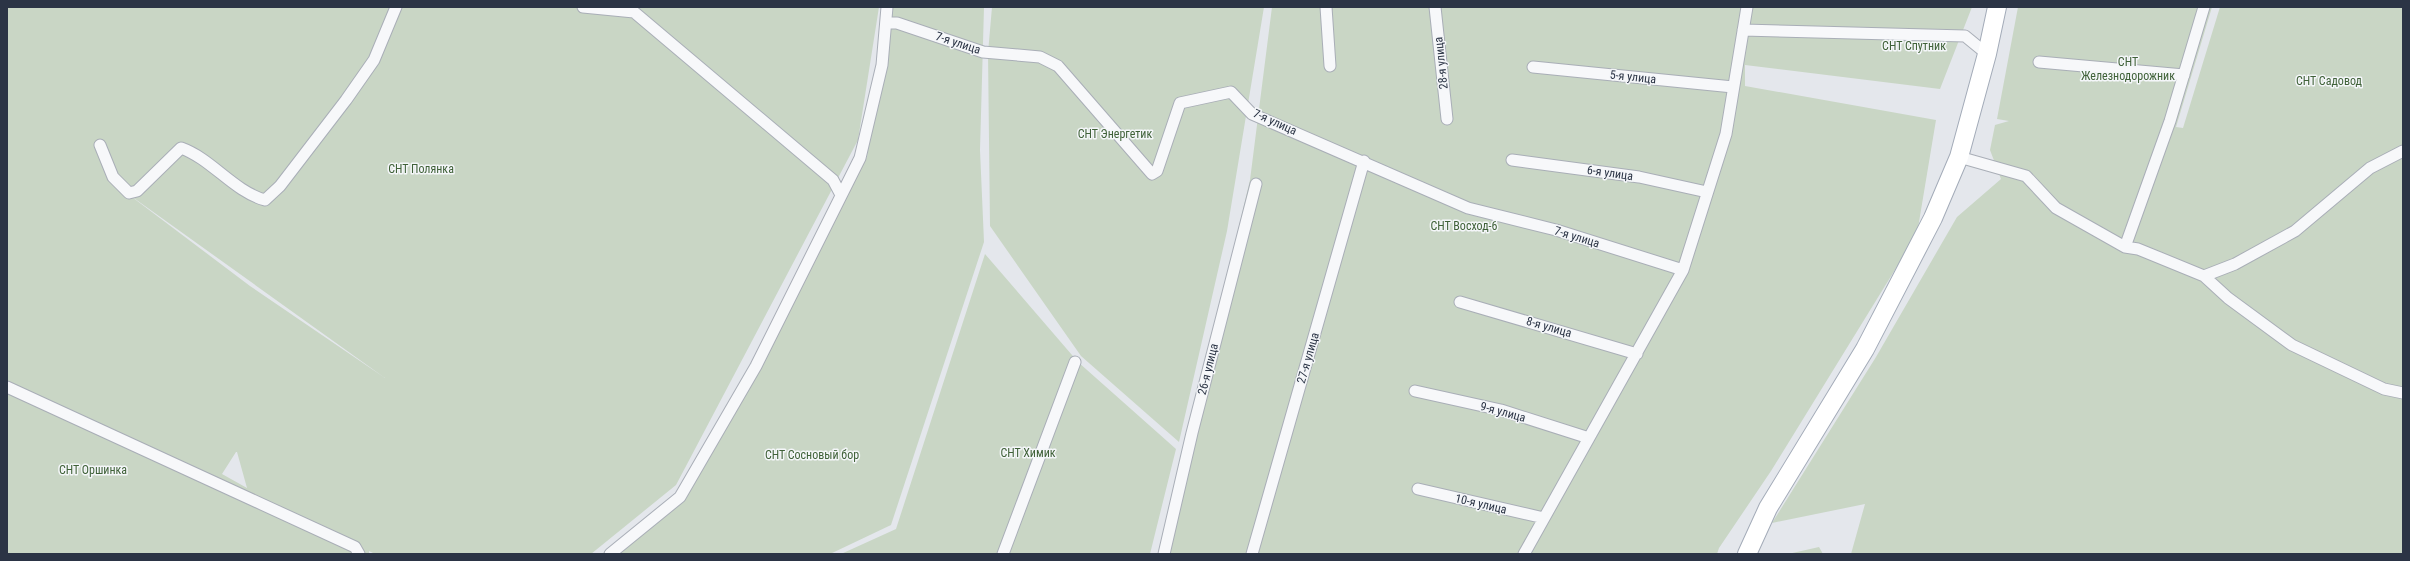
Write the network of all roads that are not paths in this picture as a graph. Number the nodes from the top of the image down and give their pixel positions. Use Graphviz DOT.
graph roads {
  1 [pos="396,7"];
  2 [pos="583,7"];
  3 [pos="887,7"];
  4 [pos="1326,7"];
  5 [pos="1435,7"];
  6 [pos="1747,7"];
  7 [pos="1996,7"];
  8 [pos="2204,7"];
  9 [pos="886,23"];
  10 [pos="1743,30"];
  11 [pos="1987,54"];
  12 [pos="2039,62"];
  13 [pos="1330,66"];
  14 [pos="1533,67"];
  15 [pos="2184,75"];
  16 [pos="1733,87"];
  17 [pos="1447,118"];
  18 [pos="100,145"];
  19 [pos="2402,153"];
  20 [pos="1959,156"];
  21 [pos="1512,160"];
  22 [pos="1364,162"];
  23 [pos="1256,184"];
  24 [pos="1707,192"];
  25 [pos="841,195"];
  26 [pos="2125,247"];
  27 [pos="1682,270"];
  28 [pos="2204,276"];
  29 [pos="1460,302"];
  30 [pos="1637,354"];
  31 [pos="1075,362"];
  32 [pos="7,387"];
  33 [pos="1415,391"];
  34 [pos="2403,393"];
  35 [pos="1589,438"];
  36 [pos="1418,489"];
  37 [pos="1544,518"];
  38 [pos="359,554"];
  39 [pos="610,554"];
  40 [pos="1003,554"];
  41 [pos="1164,554"];
  42 [pos="1252,554"];
  43 [pos="1524,554"];
  44 [pos="1748,554"];
  1 -- 18 [label="street"];
  2 -- 25 [label="street"];
  3 -- 9 [label="street"];
  4 -- 13 [label="street"];
  5 -- 17 [label="street, 28-я улица"];
  6 -- 10 [label="street"];
  7 -- 11 [label="main road"];
  8 -- 15 [label="street"];
  9 -- 22 [label="street, 7-я улица"];
  9 -- 25 [label="street"];
  10 -- 11 [label="street"];
  10 -- 16 [label="street"];
  11 -- 20 [label="main road"];
  12 -- 15 [label="street"];
  14 -- 16 [label="street, 5-я улица"];
  15 -- 26 [label="street"];
  16 -- 24 [label="street"];
  19 -- 28 [label="street"];
  20 -- 26 [label="street"];
  20 -- 44 [label="main road"];
  21 -- 24 [label="street, 6-я улица"];
  22 -- 27 [label="street, 7-я улица"];
  22 -- 42 [label="street, 27-я улица"];
  23 -- 41 [label="street, 26-я улица"];
  24 -- 27 [label="street"];
  25 -- 39 [label="street"];
  26 -- 28 [label="street"];
  27 -- 30 [label="street"];
  28 -- 34 [label="street"];
  29 -- 30 [label="street, 8-я улица"];
  30 -- 35 [label="street"];
  31 -- 40 [label="street"];
  32 -- 38 [label="street"];
  33 -- 35 [label="street, 9-я улица"];
  35 -- 37 [label="street"];
  36 -- 37 [label="street, 10-я улица"];
  37 -- 43 [label="street"];
}
